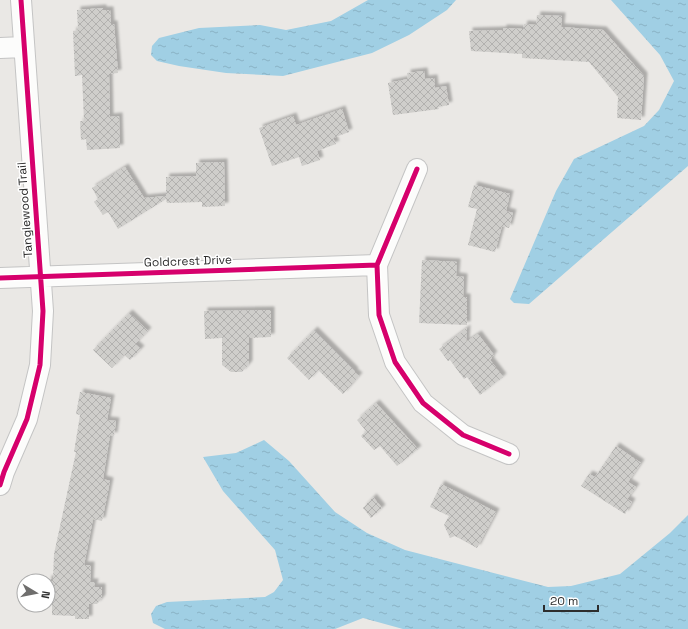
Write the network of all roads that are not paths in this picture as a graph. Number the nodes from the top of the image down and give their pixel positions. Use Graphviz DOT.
graph roads {
  1 [pos="21,0"];
  2 [pos="24,47"];
  3 [pos="0,48"];
  4 [pos="417,169"];
  5 [pos="377,265"];
  6 [pos="40,276"];
  7 [pos="0,278"];
  8 [pos="509,454"];
  9 [pos="0,484"];
  1 -- 2 [label="street, Tanglewood Trail"];
  2 -- 3 [label="street"];
  2 -- 6 [label="street, Tanglewood Trail"];
  4 -- 5 [label="street"];
  5 -- 6 [label="street, Goldcrest Drive"];
  5 -- 8 [label="street"];
  6 -- 7 [label="street, Goldcrest Drive"];
  6 -- 9 [label="street, Tanglewood Trail"];
}
